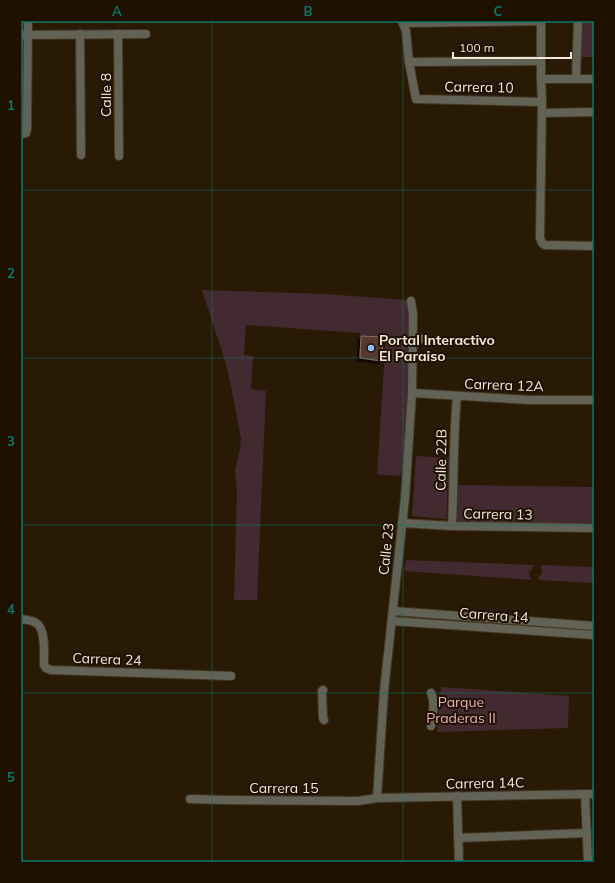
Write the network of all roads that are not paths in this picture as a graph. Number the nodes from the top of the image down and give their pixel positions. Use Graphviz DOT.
graph roads {
  1 [pos="28,21"];
  2 [pos="541,21"];
  3 [pos="578,21"];
  4 [pos="403,22"];
  5 [pos="80,34"];
  6 [pos="118,34"];
  7 [pos="146,34"];
  8 [pos="24,35"];
  9 [pos="541,61"];
  10 [pos="409,62"];
  11 [pos="576,78"];
  12 [pos="594,78"];
  13 [pos="541,79"];
  14 [pos="542,102"];
  15 [pos="594,112"];
  16 [pos="542,113"];
  17 [pos="24,133"];
  18 [pos="81,155"];
  19 [pos="119,156"];
  20 [pos="594,246"];
  21 [pos="411,301"];
  22 [pos="412,338"];
  23 [pos="423,339"];
  24 [pos="412,394"];
  25 [pos="457,396"];
  26 [pos="594,400"];
  27 [pos="402,523"];
  28 [pos="452,526"];
  29 [pos="594,528"];
  30 [pos="392,611"];
  31 [pos="21,619"];
  32 [pos="392,621"];
  33 [pos="594,626"];
  34 [pos="594,635"];
  35 [pos="232,676"];
  36 [pos="323,690"];
  37 [pos="431,693"];
  38 [pos="324,720"];
  39 [pos="431,726"];
  40 [pos="590,794"];
  41 [pos="457,796"];
  42 [pos="190,798"];
  43 [pos="377,798"];
  44 [pos="587,833"];
  45 [pos="458,838"];
  46 [pos="459,862"];
  47 [pos="588,862"];
  1 -- 8 [label="street"];
  2 -- 4 [label="street"];
  2 -- 9 [label="street"];
  3 -- 11 [label="street"];
  4 -- 10 [label="street"];
  5 -- 6 [label="street"];
  5 -- 8 [label="street"];
  5 -- 18 [label="street"];
  6 -- 7 [label="street"];
  6 -- 19 [label="street, Calle 8"];
  8 -- 17 [label="street"];
  9 -- 10 [label="street"];
  9 -- 13 [label="street"];
  10 -- 14 [label="street, Carrera 10"];
  11 -- 12 [label="street"];
  11 -- 13 [label="street"];
  13 -- 14 [label="street"];
  14 -- 16 [label="street"];
  15 -- 16 [label="street"];
  16 -- 20 [label="street"];
  21 -- 22 [label="street, Calle 23"];
  22 -- 23 [label="street"];
  22 -- 24 [label="street, Calle 23"];
  24 -- 25 [label="street, Carrera 12A"];
  24 -- 27 [label="street, Calle 23"];
  25 -- 26 [label="street, Carrera 12A"];
  25 -- 28 [label="street, Calle 22B"];
  27 -- 28 [label="street, Carrera 13"];
  27 -- 30 [label="street, Calle 23"];
  28 -- 29 [label="street, Carrera 13"];
  30 -- 32 [label="street, Calle 23"];
  30 -- 33 [label="street, Carrera 14"];
  31 -- 35 [label="street, Carrera 24"];
  32 -- 34 [label="street, Carrera 14"];
  32 -- 43 [label="street, Calle 23"];
  36 -- 38 [label="street"];
  37 -- 39 [label="street"];
  40 -- 41 [label="street, Carrera 14C"];
  40 -- 44 [label="street"];
  41 -- 43 [label="street, Carrera 14C"];
  41 -- 45 [label="street"];
  42 -- 43 [label="street, Carrera 15"];
  44 -- 45 [label="street"];
  44 -- 47 [label="street"];
  45 -- 46 [label="street"];
}
